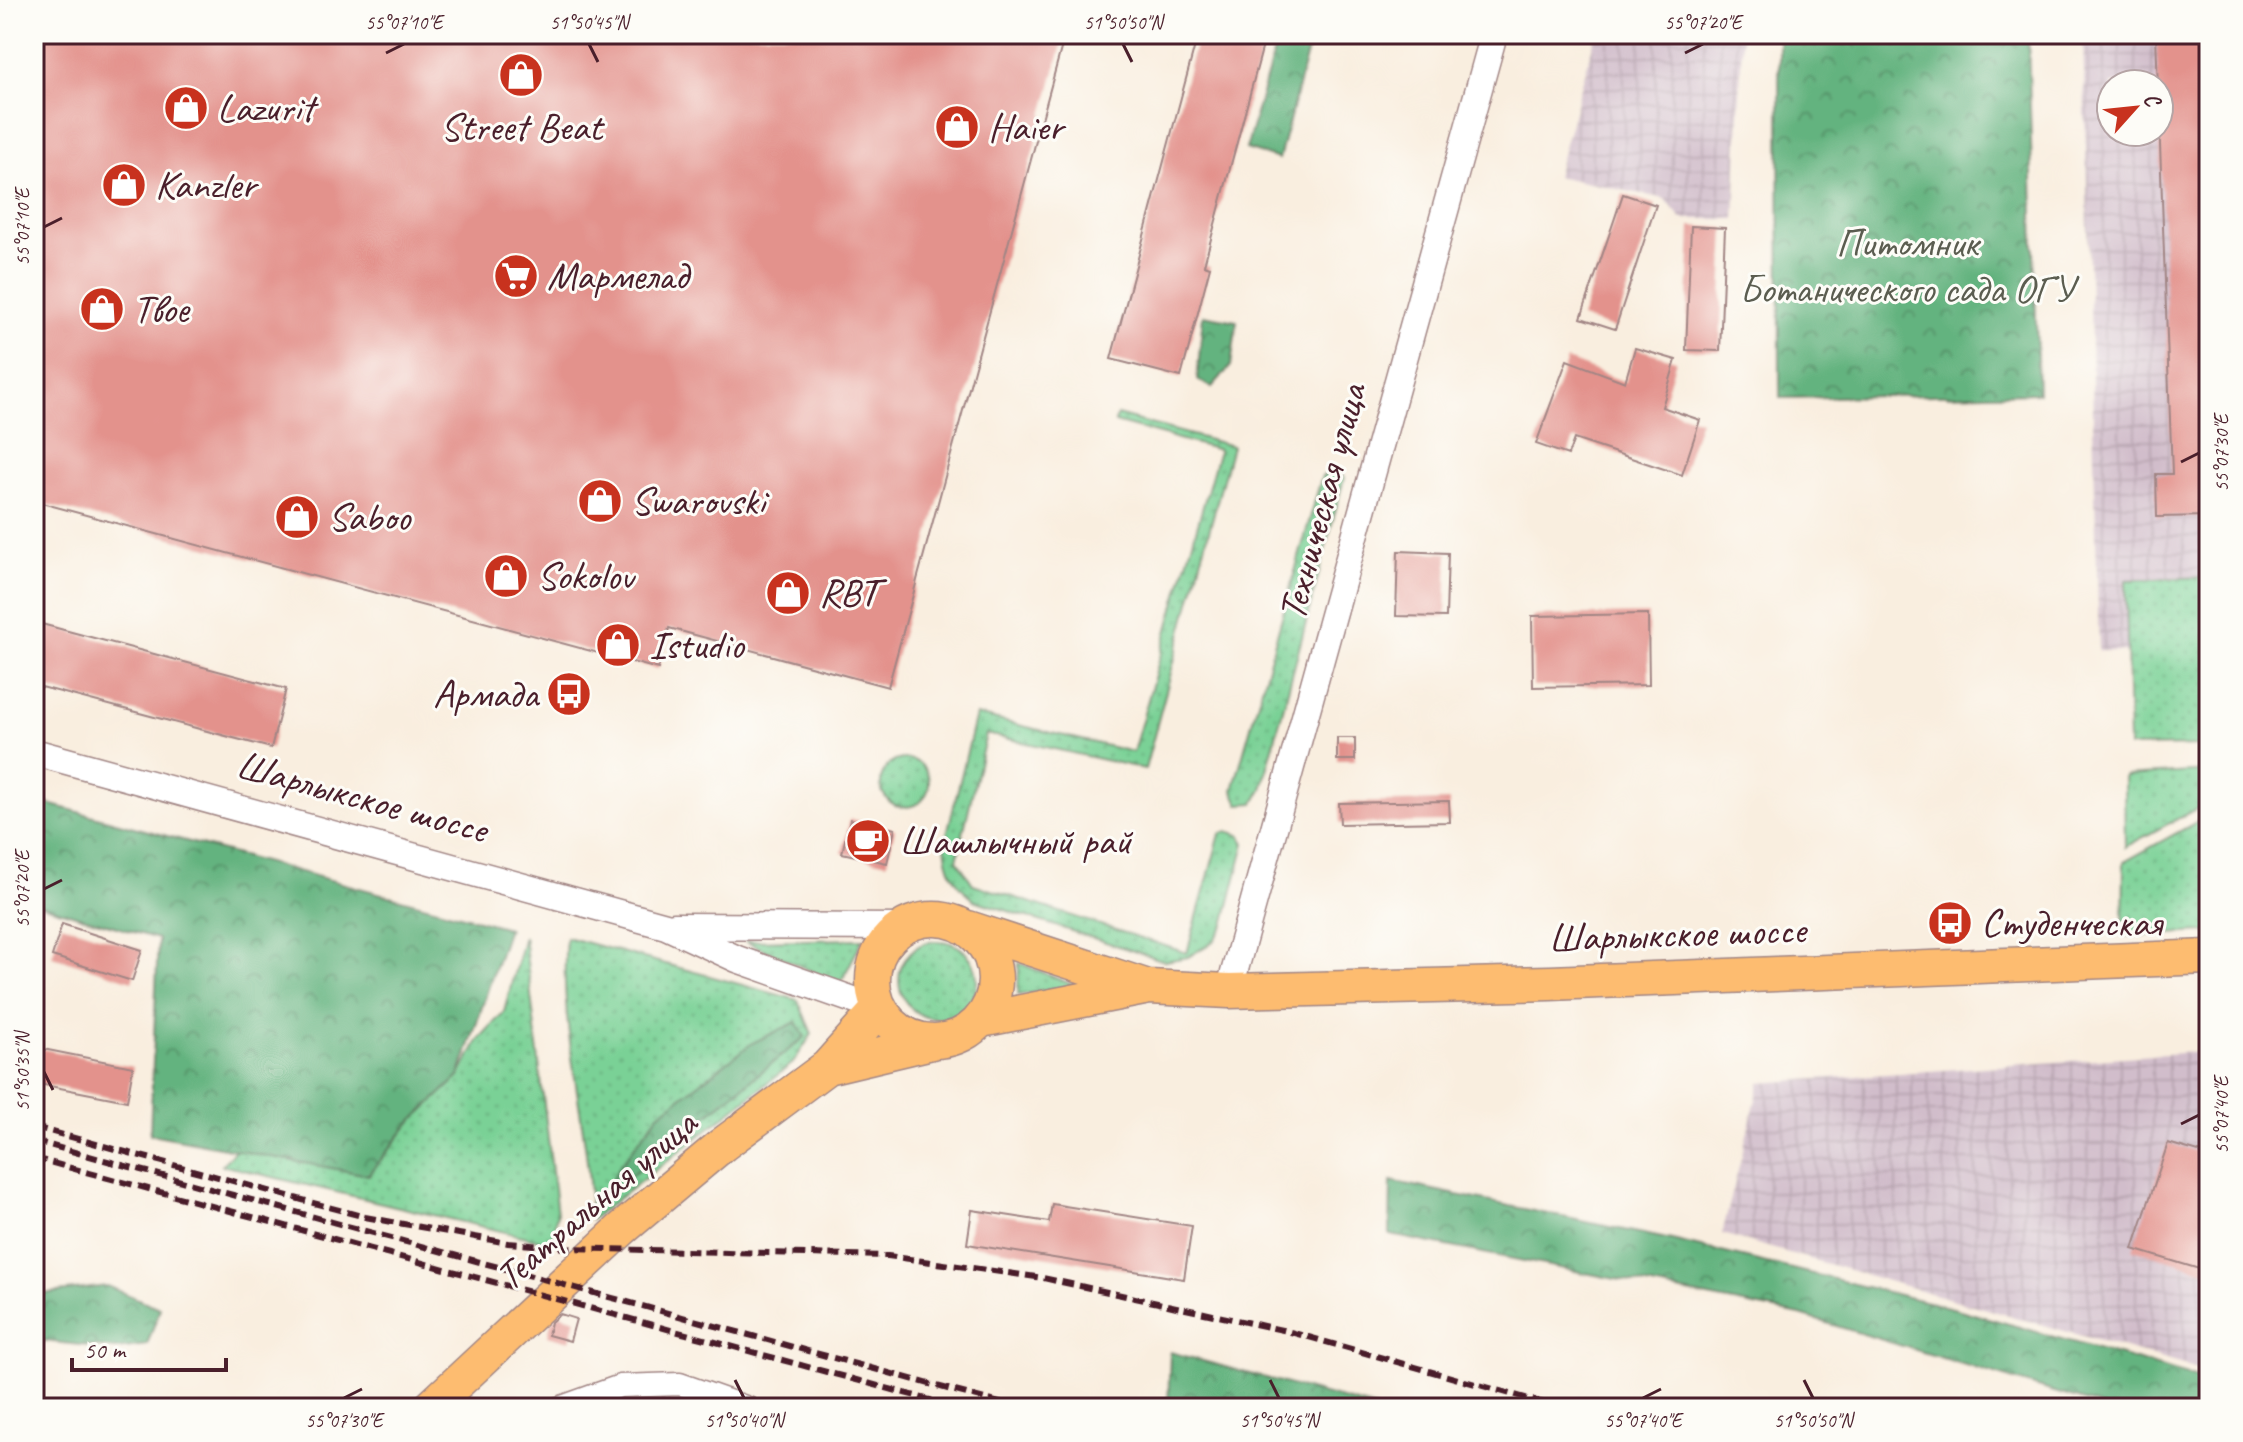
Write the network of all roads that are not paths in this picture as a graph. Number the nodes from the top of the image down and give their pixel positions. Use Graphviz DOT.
graph roads {
  1 [pos="1494,34"];
  2 [pos="34,752"];
  3 [pos="666,926"];
  4 [pos="902,927"];
  5 [pos="968,928"];
  6 [pos="2209,957"];
  7 [pos="1149,987"];
  8 [pos="1229,991"];
  9 [pos="879,1009"];
  10 [pos="981,1020"];
  11 [pos="932,1042"];
  12 [pos="827,1067"];
  13 [pos="430,1408"];
  14 [pos="559,1408"];
  15 [pos="748,1408"];
  1 -- 8 [label="street, Техническая улица"];
  2 -- 3 [label="street, Шарлыкское шоссе"];
  3 -- 4 [label="street, Шарлыкское шоссе"];
  3 -- 9 [label="street, Шарлыкское шоссе"];
  4 -- 5 [label="main road"];
  4 -- 9 [label="main road"];
  5 -- 7 [label="main road, Шарлыкское шоссе"];
  5 -- 10 [label="main road"];
  6 -- 8 [label="main road, Шарлыкское шоссе"];
  7 -- 8 [label="main road, Шарлыкское шоссе"];
  7 -- 10 [label="main road, Шарлыкское шоссе"];
  9 -- 11 [label="main road"];
  9 -- 12 [label="main road, Театральная улица"];
  10 -- 11 [label="main road"];
  11 -- 12 [label="main road, Театральная улица"];
  12 -- 13 [label="main road, Театральная улица"];
  14 -- 15 [label="street"];
}
